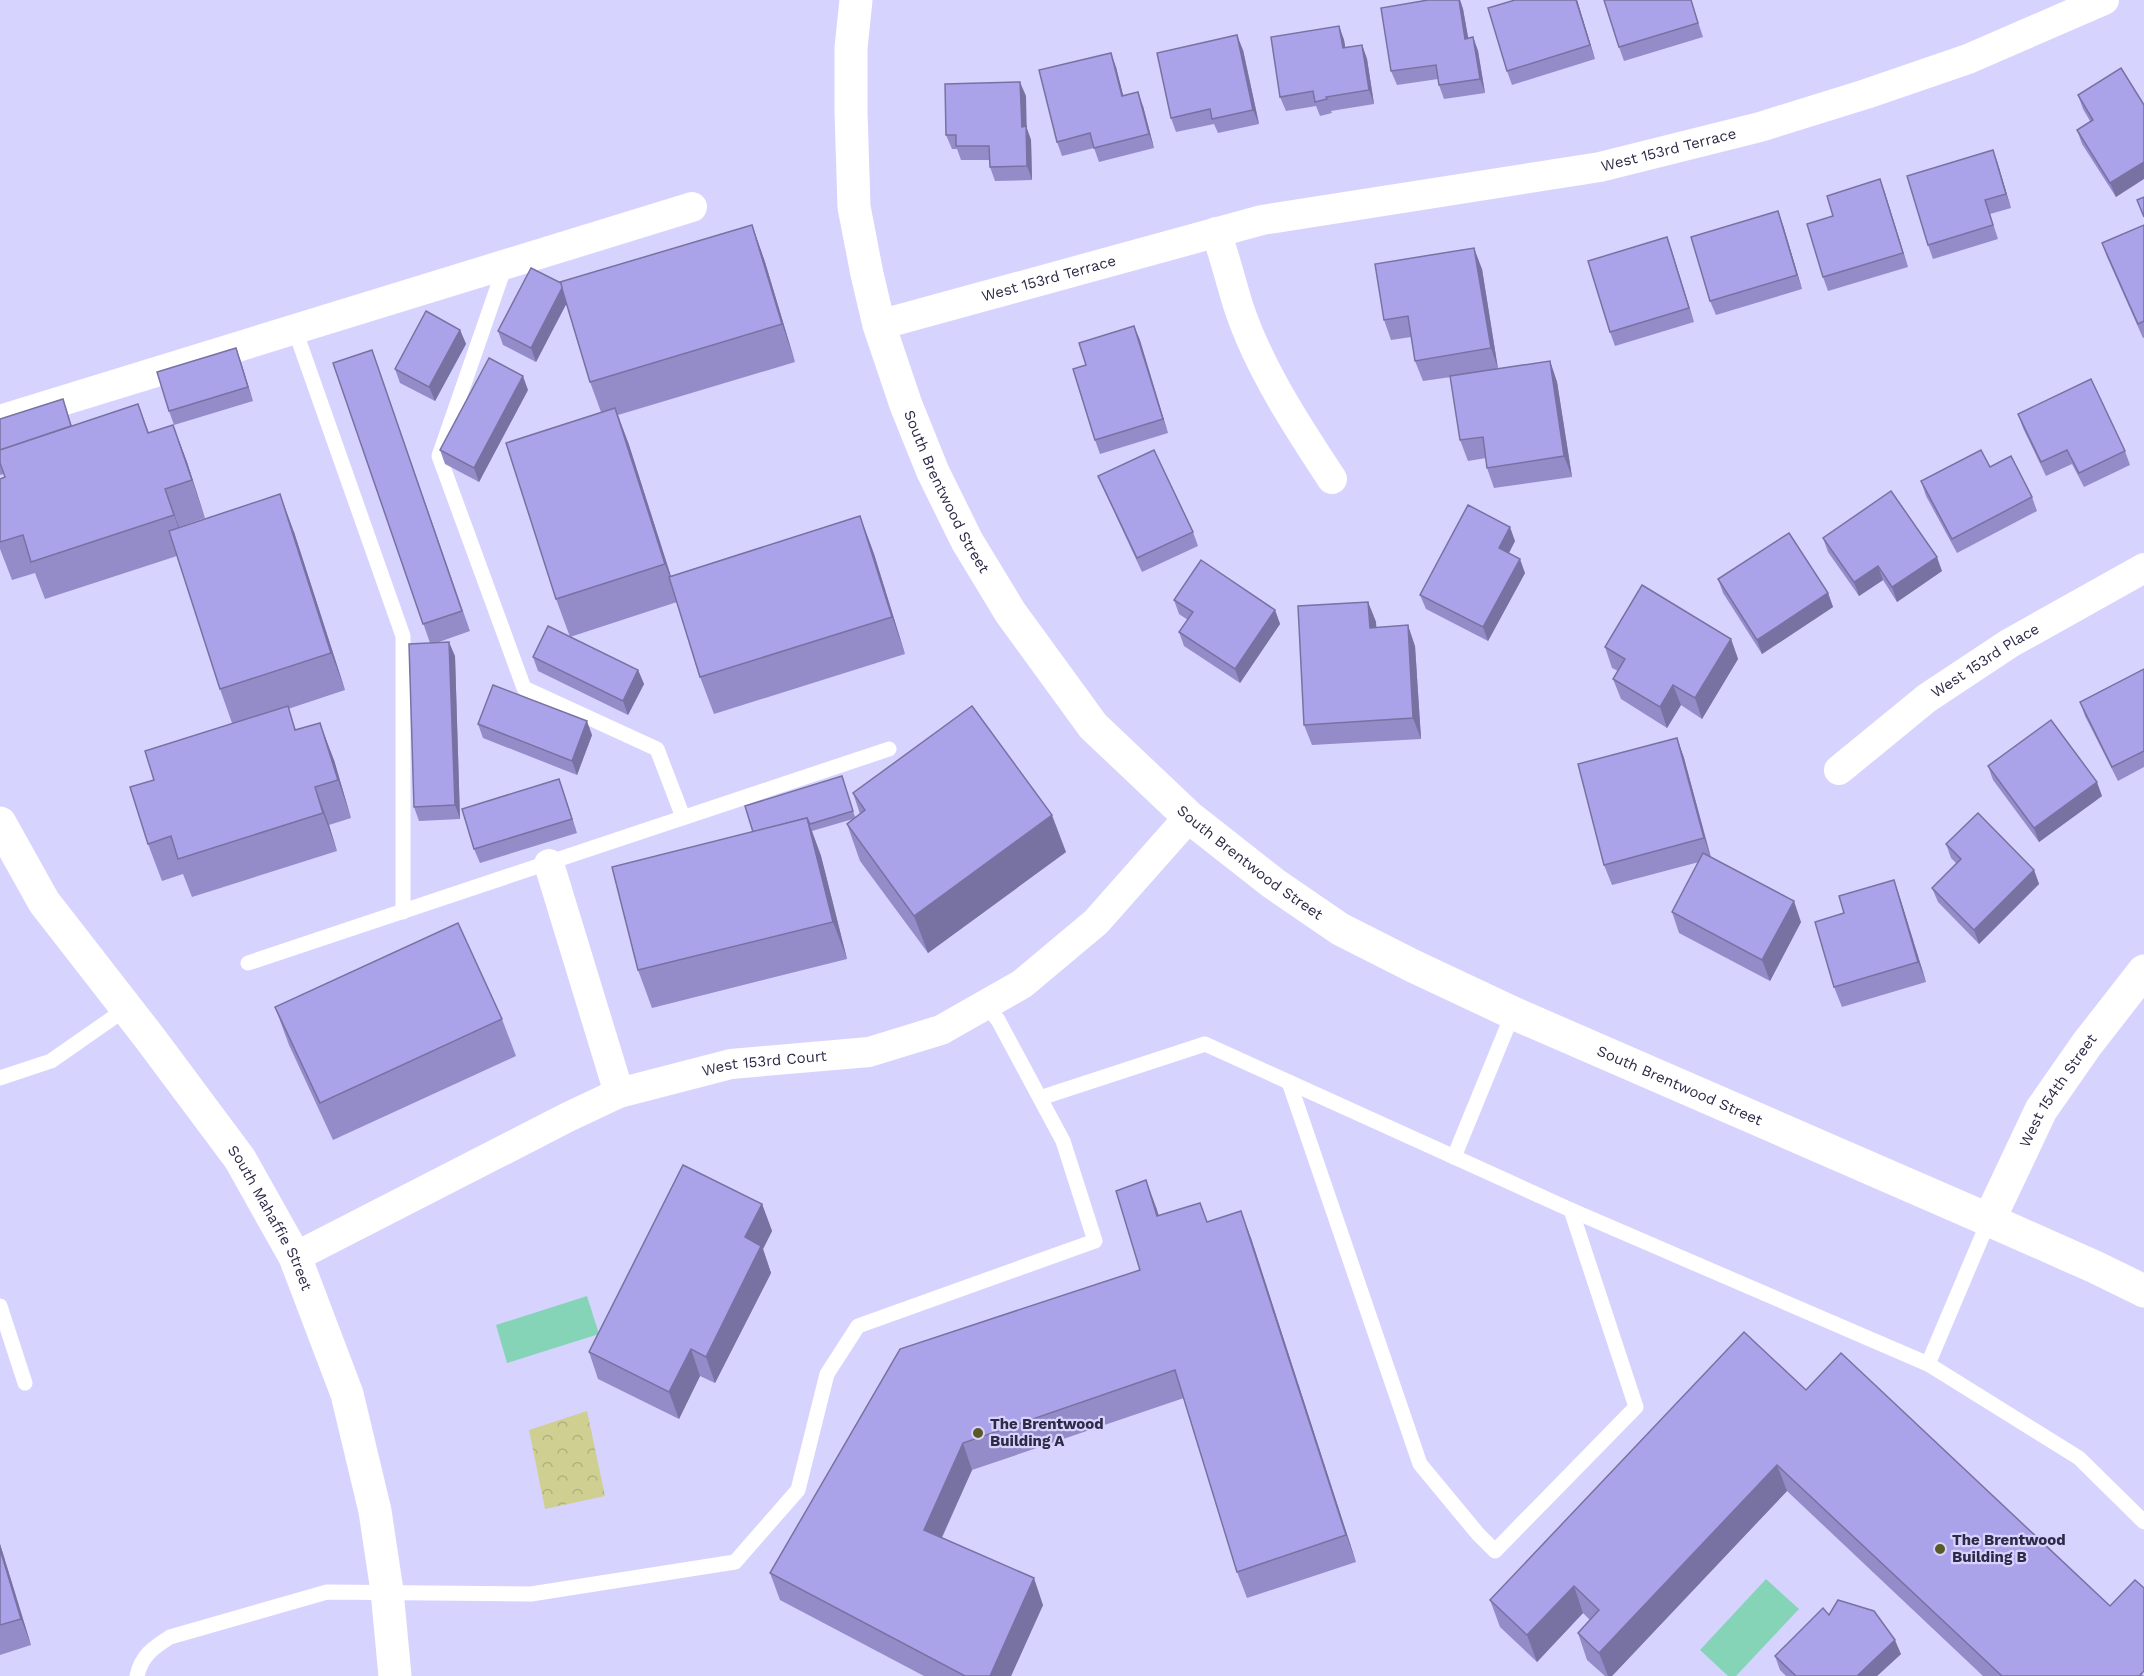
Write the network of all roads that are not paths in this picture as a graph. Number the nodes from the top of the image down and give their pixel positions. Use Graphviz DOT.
graph roads {
  1 [pos="856,0"];
  2 [pos="2104,0"];
  3 [pos="692,207"];
  4 [pos="1216,232"];
  5 [pos="506,263"];
  6 [pos="879,325"];
  7 [pos="295,330"];
  8 [pos="0,420"];
  9 [pos="1332,479"];
  10 [pos="2144,568"];
  11 [pos="889,749"];
  12 [pos="1839,770"];
  13 [pos="683,818"];
  14 [pos="1189,818"];
  15 [pos="0,823"];
  16 [pos="549,864"];
  17 [pos="403,912"];
  18 [pos="248,963"];
  19 [pos="2144,971"];
  20 [pos="986,1005"];
  21 [pos="127,1008"];
  22 [pos="1513,1012"];
  23 [pos="0,1078"];
  24 [pos="1289,1082"];
  25 [pos="619,1093"];
  26 [pos="1040,1098"];
  27 [pos="1454,1157"];
  28 [pos="1571,1210"];
  29 [pos="1989,1220"];
  30 [pos="295,1257"];
  31 [pos="2144,1292"];
  32 [pos="0,1306"];
  33 [pos="1928,1364"];
  34 [pos="24,1383"];
  35 [pos="2144,1522"];
  36 [pos="387,1591"];
  37 [pos="137,1676"];
  38 [pos="395,1676"];
  1 -- 6 [label="street, South Brentwood Street"];
  2 -- 4 [label="street, West 153rd Terrace"];
  3 -- 5 [label="street"];
  4 -- 6 [label="street, West 153rd Terrace"];
  4 -- 9 [label="street"];
  5 -- 7 [label="street"];
  5 -- 13 [label="lane"];
  6 -- 14 [label="street, South Brentwood Street"];
  7 -- 8 [label="street"];
  7 -- 17 [label="lane"];
  10 -- 12 [label="street, West 153rd Place"];
  11 -- 13 [label="lane"];
  13 -- 16 [label="lane"];
  14 -- 20 [label="street, West 153rd Court"];
  14 -- 22 [label="street, South Brentwood Street"];
  15 -- 21 [label="street, South Mahaffie Street"];
  16 -- 17 [label="lane"];
  16 -- 25 [label="street"];
  17 -- 18 [label="lane"];
  19 -- 29 [label="street, West 154th Street"];
  20 -- 25 [label="street, West 153rd Court"];
  20 -- 26 [label="lane"];
  21 -- 23 [label="lane"];
  21 -- 30 [label="street, South Mahaffie Street"];
  22 -- 27 [label="lane"];
  22 -- 29 [label="street, South Brentwood Street"];
  24 -- 26 [label="lane"];
  24 -- 27 [label="lane"];
  24 -- 28 [label="lane"];
  25 -- 30 [label="street, West 153rd Court"];
  26 -- 36 [label="lane"];
  27 -- 28 [label="lane"];
  28 -- 33 [label="lane"];
  29 -- 31 [label="street, South Brentwood Street"];
  29 -- 33 [label="lane"];
  30 -- 36 [label="street, South Mahaffie Street"];
  32 -- 34 [label="lane"];
  33 -- 35 [label="lane"];
  36 -- 37 [label="lane"];
  36 -- 38 [label="street, South Mahaffie Street"];
}
